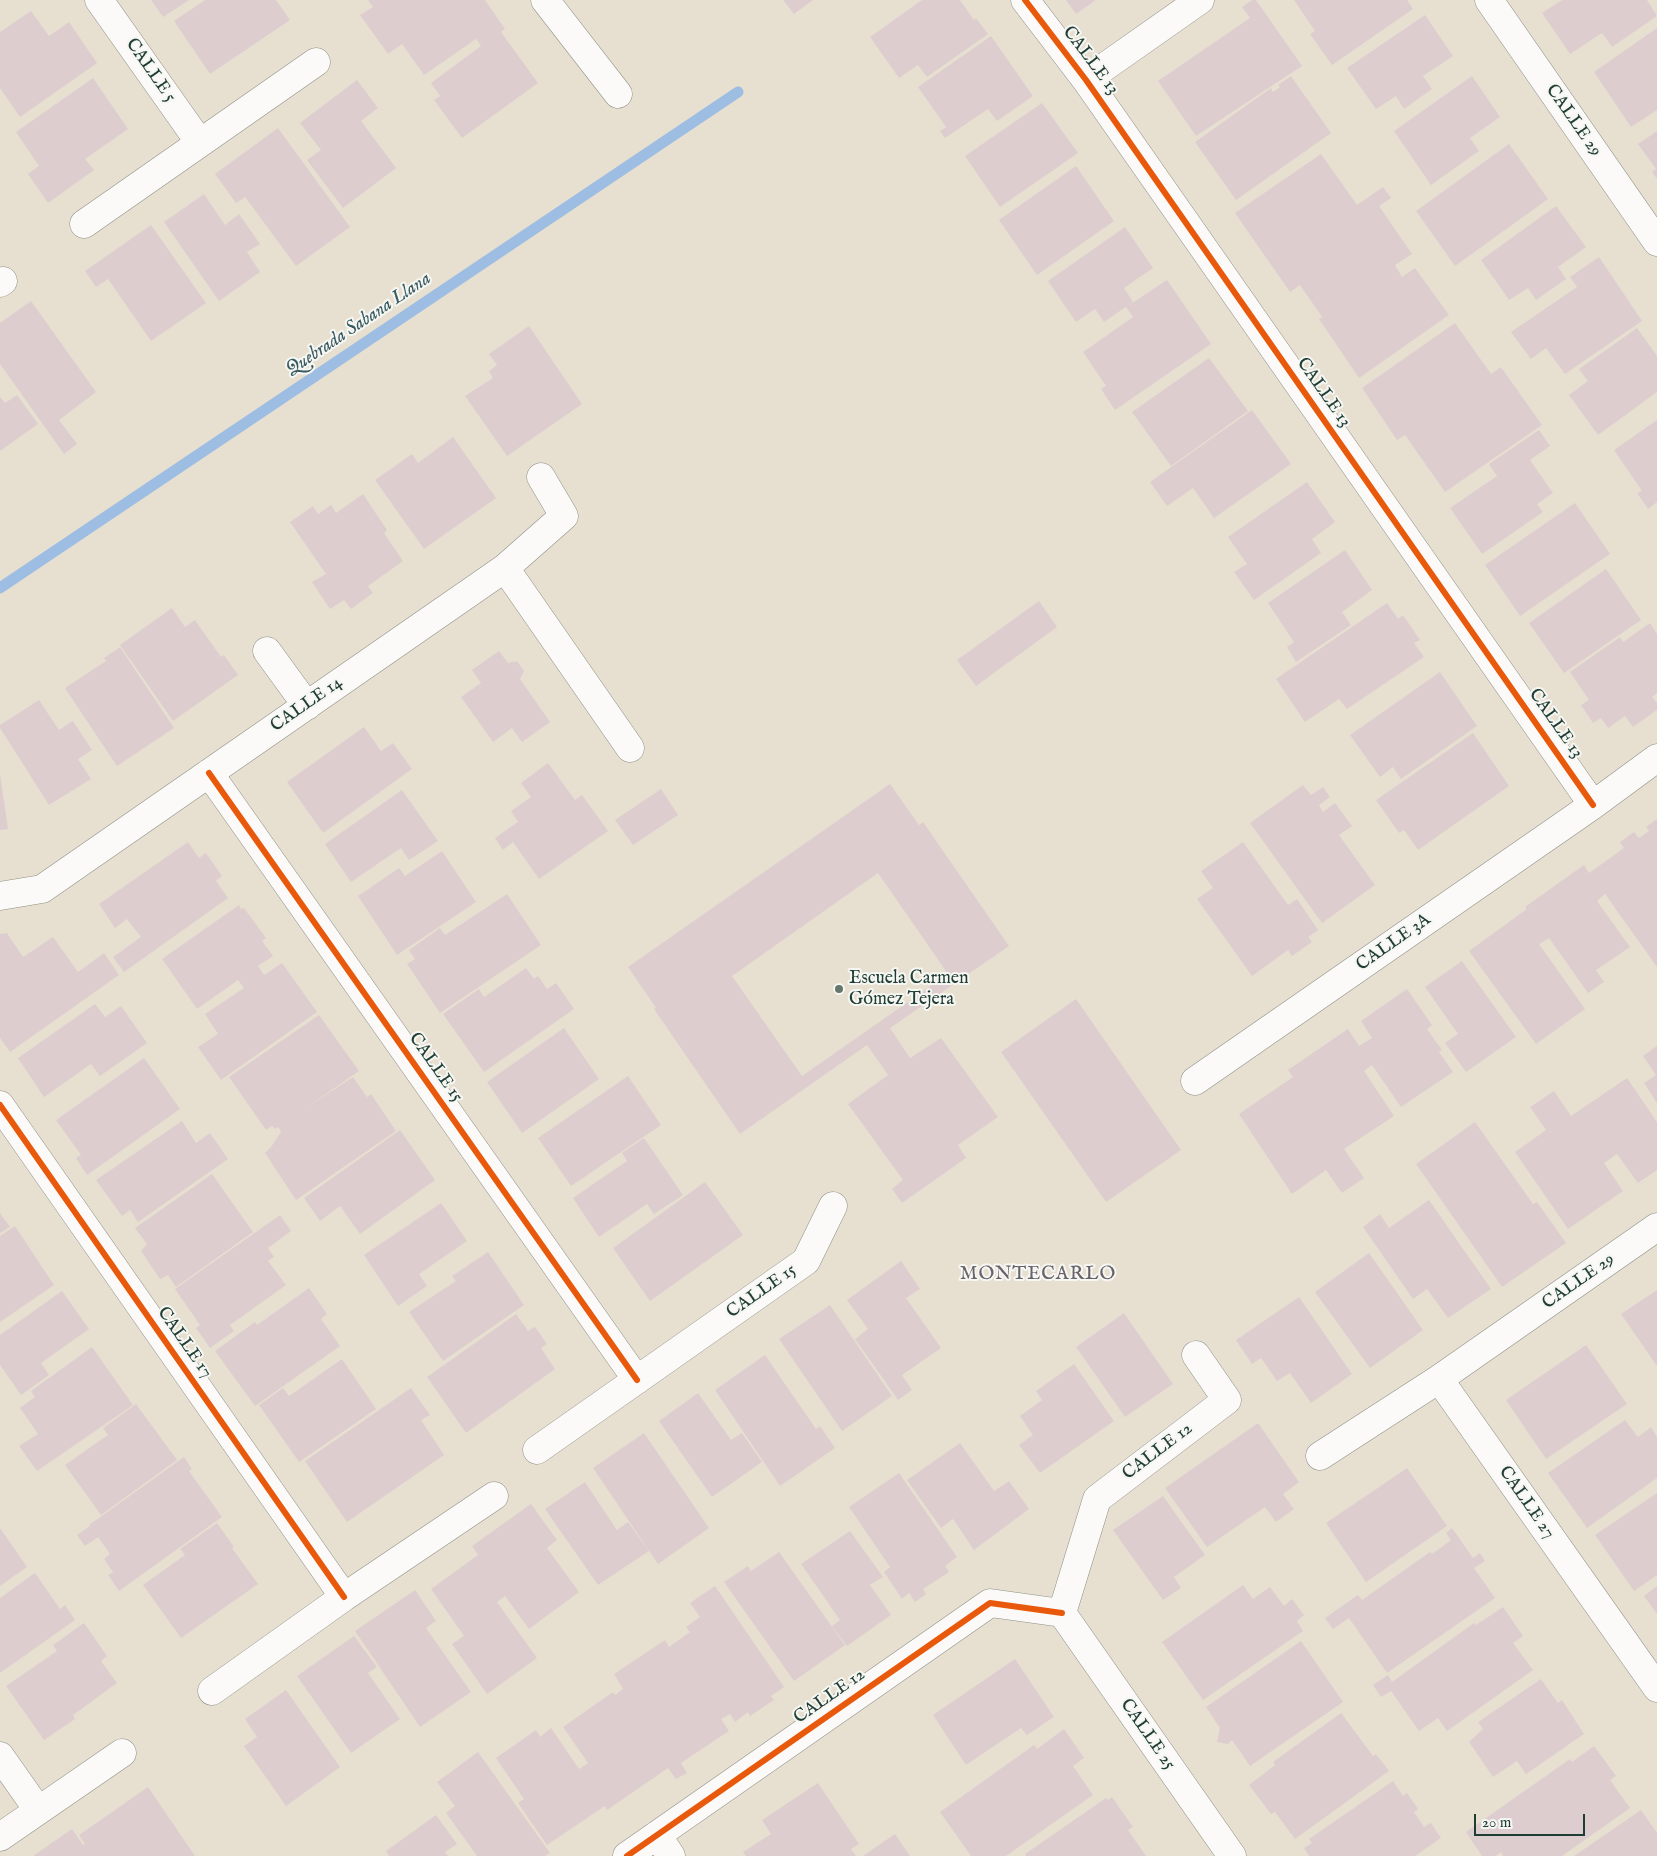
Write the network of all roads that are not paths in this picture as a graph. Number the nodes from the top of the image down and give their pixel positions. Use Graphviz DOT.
graph roads {
  1 [pos="99,0"];
  2 [pos="545,0"];
  3 [pos="1025,0"];
  4 [pos="1200,0"];
  5 [pos="1489,0"];
  6 [pos="316,62"];
  7 [pos="1086,80"];
  8 [pos="618,94"];
  9 [pos="200,142"];
  10 [pos="84,224"];
  11 [pos="1657,242"];
  12 [pos="541,477"];
  13 [pos="505,568"];
  14 [pos="267,651"];
  15 [pos="307,706"];
  16 [pos="630,748"];
  17 [pos="1657,758"];
  18 [pos="209,773"];
  19 [pos="1593,805"];
  20 [pos="0,896"];
  21 [pos="1195,1081"];
  22 [pos="0,1105"];
  23 [pos="833,1206"];
  24 [pos="1657,1227"];
  25 [pos="1196,1355"];
  26 [pos="1439,1379"];
  27 [pos="637,1380"];
  28 [pos="537,1450"];
  29 [pos="1320,1456"];
  30 [pos="494,1496"];
  31 [pos="344,1598"];
  32 [pos="1062,1613"];
  33 [pos="1657,1688"];
  34 [pos="212,1691"];
  35 [pos="122,1753"];
  36 [pos="0,1756"];
  37 [pos="38,1810"];
  38 [pos="0,1837"];
  39 [pos="664,1846"];
  40 [pos="627,1856"];
  41 [pos="1232,1856"];
  1 -- 9 [label="street, CALLE 5"];
  2 -- 8 [label="street"];
  3 -- 7 [label="street, CALLE 13"];
  4 -- 7 [label="street"];
  5 -- 11 [label="street, CALLE 29"];
  6 -- 9 [label="street"];
  7 -- 19 [label="street, CALLE 13"];
  9 -- 10 [label="street"];
  12 -- 13 [label="street, CALLE 14"];
  13 -- 15 [label="street, CALLE 14"];
  13 -- 16 [label="street"];
  14 -- 15 [label="street"];
  15 -- 18 [label="street, CALLE 14"];
  17 -- 19 [label="street, CALLE 3A"];
  18 -- 20 [label="street, CALLE 14"];
  18 -- 27 [label="street, CALLE 15"];
  19 -- 21 [label="street, CALLE 3A"];
  22 -- 31 [label="street, CALLE 17"];
  23 -- 27 [label="street, CALLE 15"];
  24 -- 26 [label="street, CALLE 29"];
  25 -- 32 [label="street, CALLE 12"];
  26 -- 29 [label="street"];
  26 -- 33 [label="street, CALLE 27"];
  27 -- 28 [label="street"];
  30 -- 31 [label="street"];
  31 -- 34 [label="street"];
  32 -- 39 [label="street, CALLE 12"];
  32 -- 41 [label="street, CALLE 25"];
  35 -- 37 [label="street"];
  36 -- 37 [label="street"];
  37 -- 38 [label="street"];
  39 -- 40 [label="street, CALLE 12"];
}
